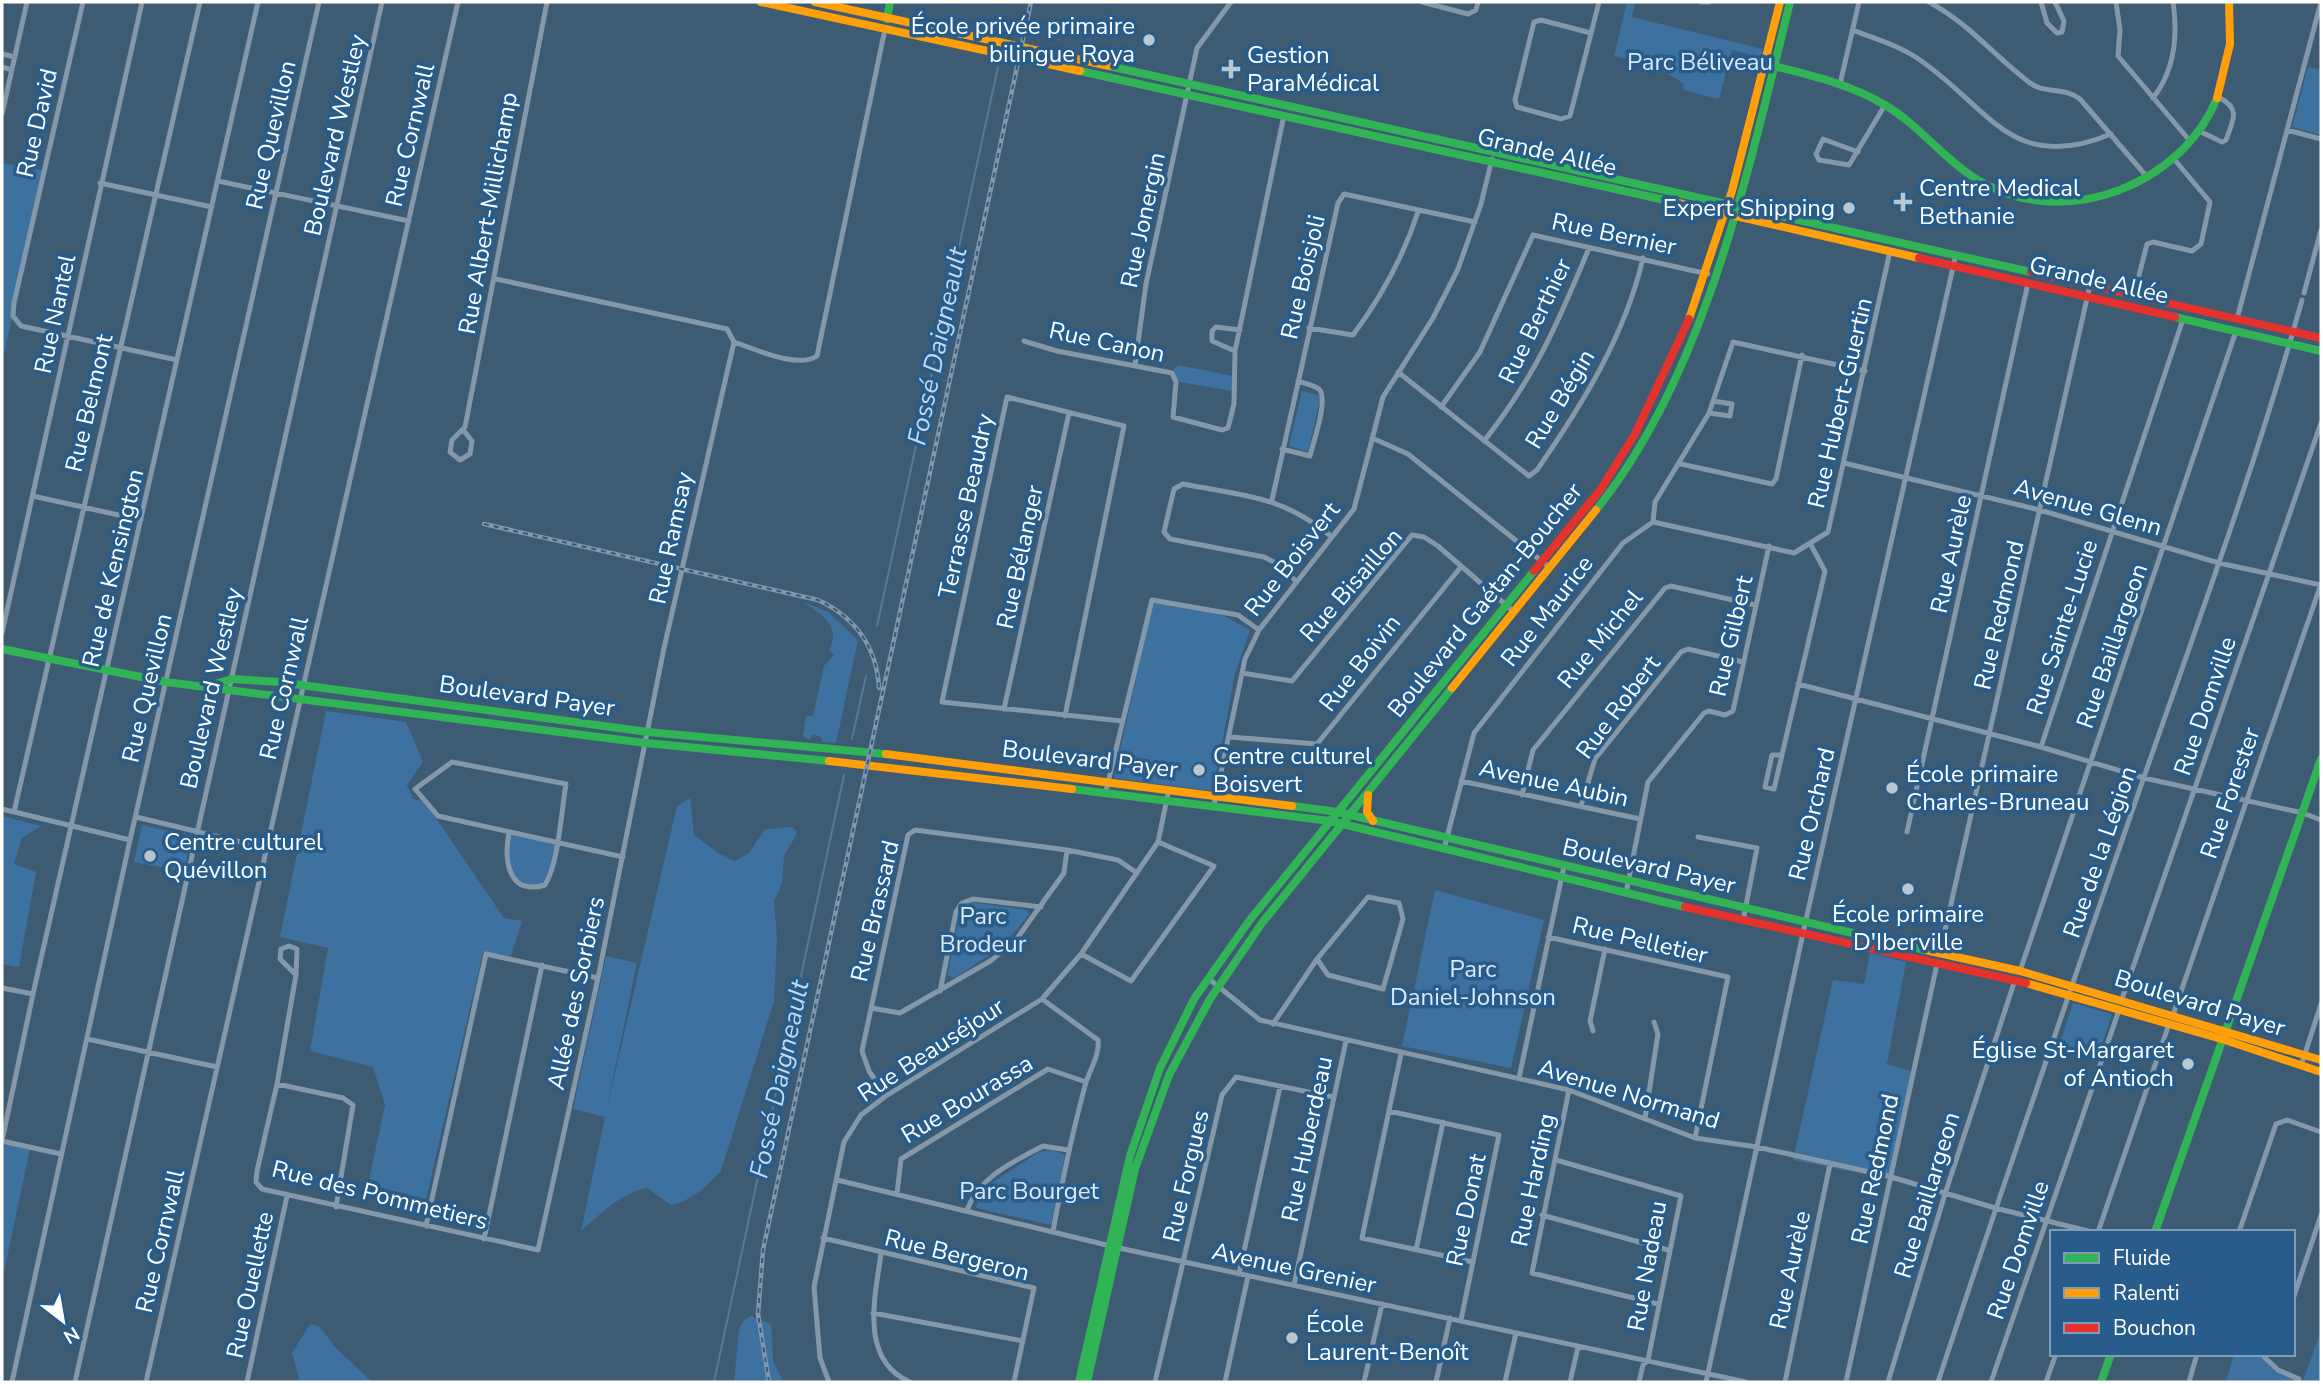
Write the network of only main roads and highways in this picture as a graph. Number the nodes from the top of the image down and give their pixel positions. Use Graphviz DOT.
graph roads {
  1 [pos="761,2"];
  2 [pos="815,2"];
  3 [pos="890,2"];
  4 [pos="1780,2"];
  5 [pos="1790,2"];
  6 [pos="2229,2"];
  7 [pos="887,17"];
  8 [pos="885,29"];
  9 [pos="1770,65"];
  10 [pos="1735,204"];
  11 [pos="1731,214"];
  12 [pos="1709,274"];
  13 [pos="2321,338"];
  14 [pos="2321,351"];
  15 [pos="2,649"];
  16 [pos="206,687"];
  17 [pos="1414,718"];
  18 [pos="1422,724"];
  19 [pos="2321,759"];
  20 [pos="929,760"];
  21 [pos="927,771"];
  22 [pos="1368,793"];
  23 [pos="1276,802"];
  24 [pos="1338,812"];
  25 [pos="1275,813"];
  26 [pos="1352,815"];
  27 [pos="1330,821"];
  28 [pos="1373,821"];
  29 [pos="1343,825"];
  30 [pos="2018,976"];
  31 [pos="2072,990"];
  32 [pos="2228,1031"];
  33 [pos="2225,1040"];
  34 [pos="2321,1060"];
  35 [pos="2321,1072"];
  36 [pos="2156,1230"];
  37 [pos="2110,1356"];
  38 [pos="1079,1382"];
  39 [pos="1087,1382"];
  40 [pos="2101,1382"];
  1 -- 8 [label="main road, Grande Allée"];
  2 -- 7 [label="main road, Grande Allée"];
  3 -- 7 [label="main road"];
  4 -- 9 [label="main road"];
  5 -- 9 [label="main road"];
  6 -- 9 [label="main road"];
  7 -- 8 [label="main road"];
  7 -- 10 [label="main road, Grande Allée"];
  8 -- 11 [label="main road, Grande Allée"];
  9 -- 10 [label="main road, Boulevard Gaétan-Boucher"];
  10 -- 11 [label="main road, Boulevard Gaétan-Boucher"];
  10 -- 13 [label="main road, Grande Allée"];
  11 -- 12 [label="main road, Boulevard Gaétan-Boucher"];
  11 -- 14 [label="main road, Grande Allée"];
  12 -- 17 [label="main road, Boulevard Gaétan-Boucher"];
  12 -- 18 [label="main road, Boulevard Gaétan-Boucher"];
  15 -- 16 [label="main road, Boulevard Payer"];
  16 -- 20 [label="main road, Boulevard Payer"];
  16 -- 21 [label="main road, Boulevard Payer"];
  17 -- 18 [label="main road"];
  17 -- 24 [label="main road, Boulevard Gaétan-Boucher"];
  18 -- 22 [label="main road, Boulevard Gaétan-Boucher"];
  19 -- 32 [label="main road"];
  20 -- 21 [label="main road"];
  20 -- 23 [label="main road, Boulevard Payer"];
  21 -- 25 [label="main road, Boulevard Payer"];
  22 -- 26 [label="main road, Boulevard Gaétan-Boucher"];
  22 -- 28 [label="main road"];
  23 -- 24 [label="main road, Boulevard Payer"];
  23 -- 25 [label="main road"];
  24 -- 26 [label="main road, Boulevard Payer"];
  24 -- 27 [label="main road, Boulevard Gaétan-Boucher"];
  25 -- 27 [label="main road, Boulevard Payer"];
  26 -- 28 [label="main road, Boulevard Payer"];
  26 -- 29 [label="main road, Boulevard Gaétan-Boucher"];
  27 -- 29 [label="main road, Boulevard Payer"];
  27 -- 38 [label="main road, Boulevard Gaétan-Boucher"];
  28 -- 30 [label="main road, Boulevard Payer"];
  29 -- 30 [label="main road, Boulevard Payer"];
  29 -- 39 [label="main road, Boulevard Gaétan-Boucher"];
  30 -- 31 [label="main road, Boulevard Payer"];
  31 -- 32 [label="main road, Boulevard Payer"];
  31 -- 33 [label="main road, Boulevard Payer"];
  32 -- 33 [label="main road"];
  32 -- 34 [label="main road, Boulevard Payer"];
  33 -- 35 [label="main road, Boulevard Payer"];
  33 -- 36 [label="main road"];
  37 -- 40 [label="main road"];
}
